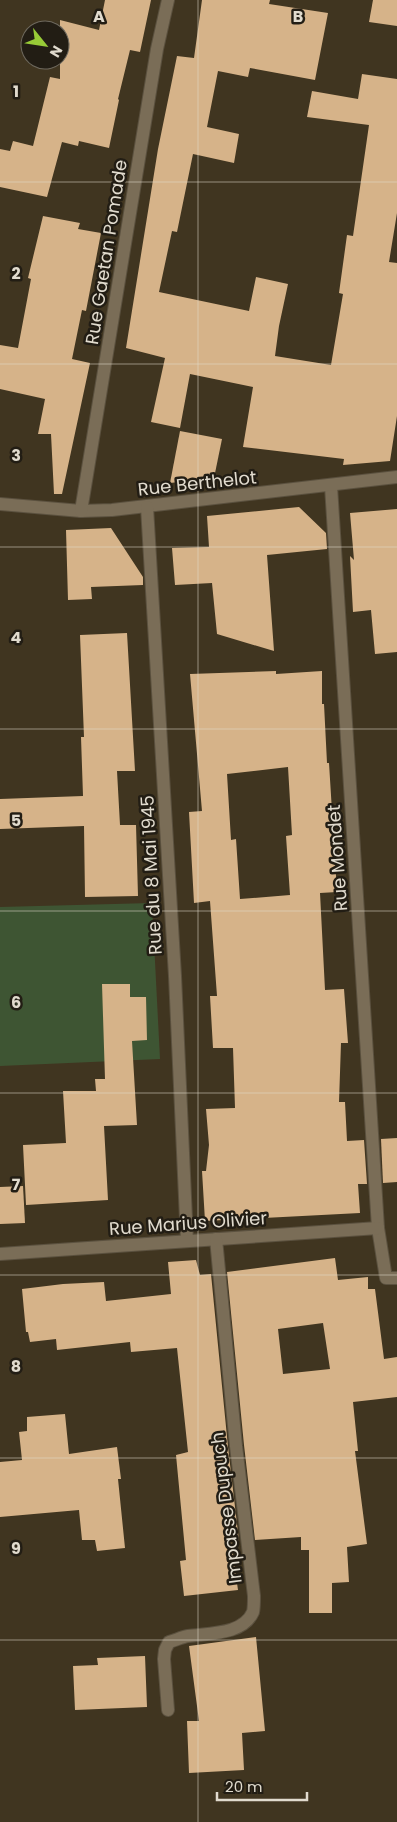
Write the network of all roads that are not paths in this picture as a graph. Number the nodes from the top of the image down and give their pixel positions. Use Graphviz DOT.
graph roads {
  1 [pos="168,0"];
  2 [pos="397,477"];
  3 [pos="331,486"];
  4 [pos="0,504"];
  5 [pos="147,506"];
  6 [pos="81,511"];
  7 [pos="378,1228"];
  8 [pos="216,1239"];
  9 [pos="188,1241"];
  10 [pos="0,1254"];
  11 [pos="397,1278"];
  12 [pos="168,1710"];
  1 -- 6 [label="street, Rue Gaetan Pomade"];
  2 -- 3 [label="street, Rue Berthelot"];
  3 -- 5 [label="street, Rue Berthelot"];
  3 -- 7 [label="street, Rue Mondet"];
  4 -- 6 [label="street, Rue Berthelot"];
  5 -- 6 [label="street, Rue Berthelot"];
  5 -- 9 [label="street, Rue du 8 Mai 1945"];
  7 -- 8 [label="street, Rue Marius Olivier"];
  7 -- 11 [label="street, Rue Mondet"];
  8 -- 9 [label="street, Rue Marius Olivier"];
  8 -- 12 [label="street, Impasse Dupuch"];
  9 -- 10 [label="street, Rue Marius Olivier"];
}
